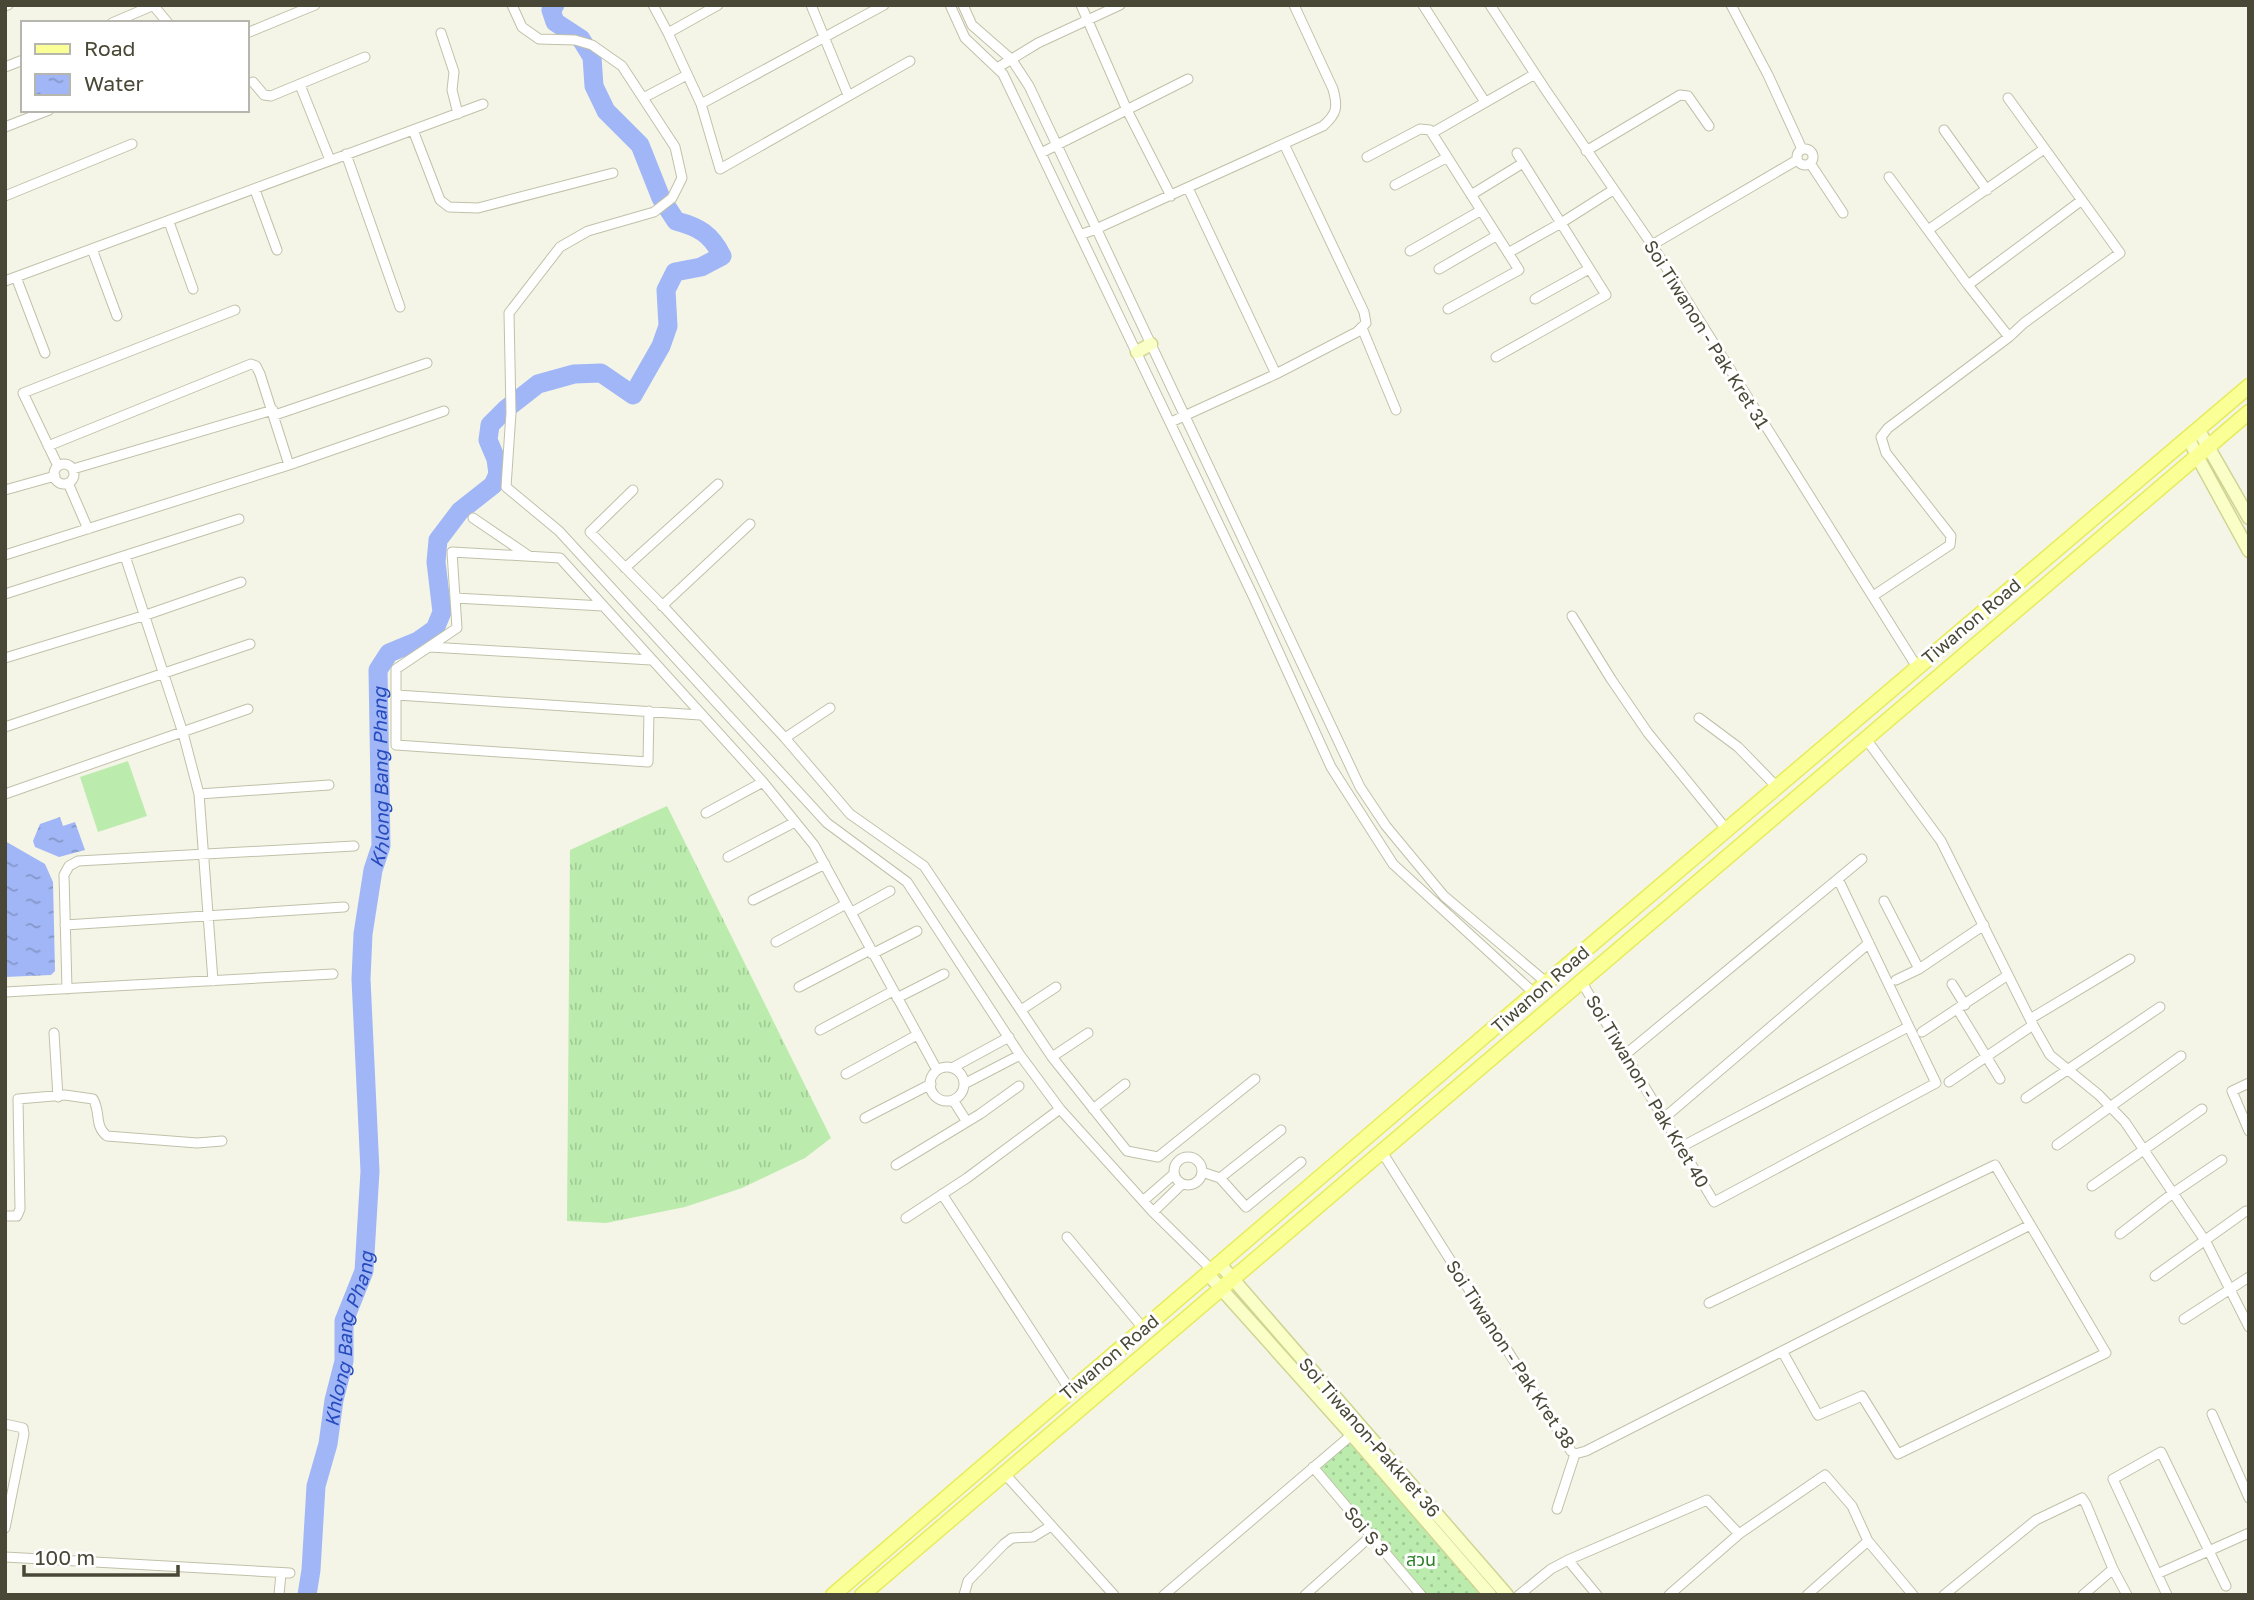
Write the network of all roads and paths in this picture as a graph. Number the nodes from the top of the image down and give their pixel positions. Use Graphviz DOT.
graph roads {
  1 [pos="153,5"];
  2 [pos="315,5"];
  3 [pos="512,5"];
  4 [pos="653,5"];
  5 [pos="718,5"];
  6 [pos="811,5"];
  7 [pos="884,5"];
  8 [pos="950,5"];
  9 [pos="963,5"];
  10 [pos="1081,5"];
  11 [pos="1120,5"];
  12 [pos="1294,5"];
  13 [pos="1423,5"];
  14 [pos="1490,5"];
  15 [pos="1731,5"];
  16 [pos="293,9"];
  17 [pos="1088,20"];
  18 [pos="117,21"];
  19 [pos="166,21"];
  20 [pos="248,32"];
  21 [pos="441,33"];
  22 [pos="668,33"];
  23 [pos="824,37"];
  24 [pos="365,57"];
  25 [pos="1010,59"];
  26 [pos="910,61"];
  27 [pos="997,68"];
  28 [pos="1535,74"];
  29 [pos="687,75"];
  30 [pos="1188,79"];
  31 [pos="253,82"];
  32 [pos="300,85"];
  33 [pos="848,94"];
  34 [pos="2008,98"];
  35 [pos="643,99"];
  36 [pos="1485,102"];
  37 [pos="483,104"];
  38 [pos="701,104"];
  39 [pos="1127,110"];
  40 [pos="44,112"];
  41 [pos="458,114"];
  42 [pos="1709,126"];
  43 [pos="5,127"];
  44 [pos="414,130"];
  45 [pos="1944,130"];
  46 [pos="1432,133"];
  47 [pos="132,144"];
  48 [pos="1284,144"];
  49 [pos="1056,145"];
  50 [pos="1802,149"];
  51 [pos="2044,149"];
  52 [pos="1586,150"];
  53 [pos="1041,153"];
  54 [pos="1517,153"];
  55 [pos="346,155"];
  56 [pos="1367,157"];
  57 [pos="1446,158"];
  58 [pos="330,160"];
  59 [pos="1797,160"];
  60 [pos="1523,163"];
  61 [pos="1810,163"];
  62 [pos="613,173"];
  63 [pos="1889,177"];
  64 [pos="1395,186"];
  65 [pos="1188,188"];
  66 [pos="255,190"];
  67 [pos="1613,190"];
  68 [pos="1986,190"];
  69 [pos="1471,195"];
  70 [pos="5,196"];
  71 [pos="1171,196"];
  72 [pos="2082,201"];
  73 [pos="1480,211"];
  74 [pos="1843,214"];
  75 [pos="169,222"];
  76 [pos="1561,223"];
  77 [pos="1096,229"];
  78 [pos="1928,230"];
  79 [pos="1080,235"];
  80 [pos="1496,236"];
  81 [pos="1652,245"];
  82 [pos="92,249"];
  83 [pos="276,250"];
  84 [pos="1410,251"];
  85 [pos="1508,253"];
  86 [pos="1439,269"];
  87 [pos="1590,269"];
  88 [pos="16,277"];
  89 [pos="5,281"];
  90 [pos="1968,285"];
  91 [pos="193,289"];
  92 [pos="1535,299"];
  93 [pos="400,307"];
  94 [pos="1448,309"];
  95 [pos="235,310"];
  96 [pos="117,316"];
  97 [pos="1362,328"];
  98 [pos="2009,337"];
  99 [pos="1151,344"];
  100 [pos="1137,352"];
  101 [pos="45,354"];
  102 [pos="1496,357"];
  103 [pos="427,363"];
  104 [pos="1276,374"];
  105 [pos="2249,386"];
  106 [pos="1396,410"];
  107 [pos="444,411"];
  108 [pos="2249,412"];
  109 [pos="274,413"];
  110 [pos="1185,415"];
  111 [pos="1171,422"];
  112 [pos="2193,433"];
  113 [pos="48,446"];
  114 [pos="2208,446"];
  115 [pos="2197,456"];
  116 [pos="289,465"];
  117 [pos="58,466"];
  118 [pos="73,469"];
  119 [pos="55,476"];
  120 [pos="68,483"];
  121 [pos="718,484"];
  122 [pos="5,490"];
  123 [pos="633,490"];
  124 [pos="473,518"];
  125 [pos="239,519"];
  126 [pos="2249,519"];
  127 [pos="750,524"];
  128 [pos="88,529"];
  129 [pos="2249,551"];
  130 [pos="5,555"];
  131 [pos="125,556"];
  132 [pos="530,557"];
  133 [pos="625,568"];
  134 [pos="241,582"];
  135 [pos="5,594"];
  136 [pos="1873,596"];
  137 [pos="455,598"];
  138 [pos="603,606"];
  139 [pos="662,606"];
  140 [pos="146,615"];
  141 [pos="1572,616"];
  142 [pos="250,644"];
  143 [pos="430,647"];
  144 [pos="5,658"];
  145 [pos="651,660"];
  146 [pos="1917,667"];
  147 [pos="162,675"];
  148 [pos="1931,684"];
  149 [pos="397,695"];
  150 [pos="830,708"];
  151 [pos="248,709"];
  152 [pos="649,711"];
  153 [pos="700,715"];
  154 [pos="1699,718"];
  155 [pos="5,727"];
  156 [pos="183,733"];
  157 [pos="785,738"];
  158 [pos="1866,739"];
  159 [pos="763,782"];
  160 [pos="329,785"];
  161 [pos="1777,787"];
  162 [pos="5,794"];
  163 [pos="199,794"];
  164 [pos="706,813"];
  165 [pos="795,822"];
  166 [pos="1727,830"];
  167 [pos="354,846"];
  168 [pos="204,855"];
  169 [pos="729,857"];
  170 [pos="1862,859"];
  171 [pos="825,863"];
  172 [pos="1838,878"];
  173 [pos="890,891"];
  174 [pos="754,900"];
  175 [pos="1884,901"];
  176 [pos="344,907"];
  177 [pos="849,908"];
  178 [pos="208,916"];
  179 [pos="65,925"];
  180 [pos="1984,925"];
  181 [pos="917,931"];
  182 [pos="776,942"];
  183 [pos="1869,943"];
  184 [pos="871,952"];
  185 [pos="2130,959"];
  186 [pos="1919,969"];
  187 [pos="333,974"];
  188 [pos="944,974"];
  189 [pos="2008,975"];
  190 [pos="1896,980"];
  191 [pos="213,981"];
  192 [pos="1549,981"];
  193 [pos="1581,981"];
  194 [pos="1952,984"];
  195 [pos="799,987"];
  196 [pos="1056,987"];
  197 [pos="67,989"];
  198 [pos="5,992"];
  199 [pos="1535,994"];
  200 [pos="895,995"];
  201 [pos="1564,996"];
  202 [pos="1961,1007"];
  203 [pos="2160,1007"];
  204 [pos="1021,1010"];
  205 [pos="2031,1022"];
  206 [pos="1908,1027"];
  207 [pos="820,1031"];
  208 [pos="1922,1032"];
  209 [pos="54,1033"];
  210 [pos="1088,1033"];
  211 [pos="917,1035"];
  212 [pos="1009,1037"];
  213 [pos="1626,1054"];
  214 [pos="1020,1055"];
  215 [pos="1987,1055"];
  216 [pos="2181,1056"];
  217 [pos="1052,1057"];
  218 [pos="952,1068"];
  219 [pos="937,1070"];
  220 [pos="2069,1070"];
  221 [pos="846,1074"];
  222 [pos="1255,1079"];
  223 [pos="2000,1079"];
  224 [pos="1948,1082"];
  225 [pos="2249,1083"];
  226 [pos="931,1084"];
  227 [pos="964,1084"];
  228 [pos="1125,1084"];
  229 [pos="1019,1086"];
  230 [pos="58,1097"];
  231 [pos="2026,1098"];
  232 [pos="953,1100"];
  233 [pos="2110,1106"];
  234 [pos="1060,1109"];
  235 [pos="1093,1109"];
  236 [pos="2202,1109"];
  237 [pos="865,1118"];
  238 [pos="1664,1118"];
  239 [pos="967,1122"];
  240 [pos="1281,1130"];
  241 [pos="2249,1131"];
  242 [pos="222,1141"];
  243 [pos="2057,1145"];
  244 [pos="1681,1147"];
  245 [pos="2144,1149"];
  246 [pos="1382,1152"];
  247 [pos="1158,1157"];
  248 [pos="2222,1160"];
  249 [pos="1177,1161"];
  250 [pos="1301,1162"];
  251 [pos="896,1165"];
  252 [pos="1202,1172"];
  253 [pos="1174,1174"];
  254 [pos="1220,1178"];
  255 [pos="1182,1184"];
  256 [pos="2092,1186"];
  257 [pos="2173,1193"];
  258 [pos="942,1194"];
  259 [pos="1143,1201"];
  260 [pos="2246,1211"];
  261 [pos="1153,1212"];
  262 [pos="5,1216"];
  263 [pos="906,1218"];
  264 [pos="2031,1225"];
  265 [pos="2120,1234"];
  266 [pos="1067,1237"];
  267 [pos="2206,1242"];
  268 [pos="1213,1268"];
  269 [pos="2155,1276"];
  270 [pos="2249,1277"];
  271 [pos="1227,1284"];
  272 [pos="2229,1289"];
  273 [pos="1709,1303"];
  274 [pos="2184,1320"];
  275 [pos="2249,1327"];
  276 [pos="1143,1328"];
  277 [pos="1782,1351"];
  278 [pos="1311,1367"];
  279 [pos="1300,1376"];
  280 [pos="1070,1390"];
  281 [pos="2212,1415"];
  282 [pos="5,1424"];
  283 [pos="1357,1431"];
  284 [pos="1575,1454"];
  285 [pos="1313,1467"];
  286 [pos="1004,1473"];
  287 [pos="9,1489"];
  288 [pos="2249,1498"];
  289 [pos="1557,1509"];
  290 [pos="1051,1526"];
  291 [pos="5,1528"];
  292 [pos="2249,1533"];
  293 [pos="1739,1534"];
  294 [pos="1371,1536"];
  295 [pos="1868,1541"];
  296 [pos="2208,1551"];
  297 [pos="5,1558"];
  298 [pos="1568,1560"];
  299 [pos="2113,1569"];
  300 [pos="2157,1574"];
  301 [pos="2226,1586"];
  302 [pos="279,1595"];
  303 [pos="833,1595"];
  304 [pos="862,1595"];
  305 [pos="964,1595"];
  306 [pos="1114,1595"];
  307 [pos="1164,1595"];
  308 [pos="1305,1595"];
  309 [pos="1421,1595"];
  310 [pos="1489,1595"];
  311 [pos="1507,1595"];
  312 [pos="1519,1595"];
  313 [pos="1597,1595"];
  314 [pos="1669,1595"];
  315 [pos="1807,1595"];
  316 [pos="1913,1595"];
  317 [pos="1944,1595"];
  318 [pos="2083,1595"];
  319 [pos="2127,1595"];
  320 [pos="2167,1595"];
  1 -- 18 [label="street"];
  1 -- 19 [label="street"];
  2 -- 16 [label="street"];
  3 -- 35 [label="street"];
  4 -- 22 [label="street"];
  5 -- 22 [label="street"];
  6 -- 23 [label="street"];
  7 -- 23 [label="street"];
  8 -- 27 [label="street"];
  9 -- 25 [label="street"];
  10 -- 17 [label="street"];
  11 -- 17 [label="street"];
  12 -- 48 [label="street"];
  13 -- 36 [label="street"];
  14 -- 28 [label="street, Soi Tiwanon - Pak Kret 31"];
  15 -- 50 [label="street"];
  16 -- 20 [label="street"];
  17 -- 25 [label="street"];
  17 -- 39 [label="street"];
  21 -- 41 [label="street"];
  22 -- 29 [label="street"];
  23 -- 33 [label="street"];
  23 -- 38 [label="street"];
  24 -- 32 [label="street"];
  25 -- 27 [label="street"];
  25 -- 49 [label="street"];
  26 -- 33 [label="street"];
  27 -- 53 [label="street"];
  28 -- 36 [label="street"];
  28 -- 52 [label="street, Soi Tiwanon - Pak Kret 31"];
  29 -- 35 [label="street"];
  29 -- 38 [label="street"];
  30 -- 39 [label="street"];
  31 -- 32 [label="street"];
  32 -- 58 [label="street"];
  33 -- 38 [label="street"];
  34 -- 51 [label="street"];
  35 -- 212 [label="street"];
  36 -- 46 [label="street"];
  37 -- 41 [label="street"];
  39 -- 49 [label="street"];
  39 -- 71 [label="street"];
  40 -- 43 [label="street"];
  41 -- 44 [label="street"];
  42 -- 52 [label="street"];
  44 -- 55 [label="street"];
  44 -- 62 [label="street"];
  45 -- 68 [label="street"];
  46 -- 56 [label="street"];
  46 -- 57 [label="street"];
  47 -- 70 [label="street"];
  48 -- 65 [label="street"];
  48 -- 97 [label="street"];
  49 -- 53 [label="street"];
  49 -- 77 [label="street"];
  50 -- 59 [label="street"];
  50 -- 61 [label="street"];
  51 -- 68 [label="street"];
  51 -- 72 [label="street"];
  52 -- 67 [label="street, Soi Tiwanon - Pak Kret 31"];
  53 -- 79 [label="street"];
  54 -- 60 [label="street"];
  55 -- 58 [label="street"];
  55 -- 93 [label="street"];
  57 -- 64 [label="street"];
  57 -- 69 [label="street"];
  58 -- 66 [label="street"];
  59 -- 61 [label="street"];
  59 -- 81 [label="street"];
  60 -- 69 [label="street"];
  60 -- 76 [label="street"];
  61 -- 74 [label="street"];
  63 -- 78 [label="street"];
  65 -- 71 [label="street"];
  65 -- 104 [label="street"];
  66 -- 75 [label="street"];
  66 -- 83 [label="street"];
  67 -- 76 [label="street"];
  67 -- 81 [label="street, Soi Tiwanon - Pak Kret 31"];
  68 -- 78 [label="street"];
  69 -- 73 [label="street"];
  71 -- 77 [label="street"];
  72 -- 90 [label="street"];
  72 -- 98 [label="street"];
  73 -- 80 [label="street"];
  73 -- 84 [label="street"];
  75 -- 82 [label="street"];
  75 -- 91 [label="street"];
  76 -- 85 [label="street"];
  76 -- 87 [label="street"];
  77 -- 79 [label="street"];
  77 -- 99 [label="street"];
  78 -- 90 [label="street"];
  79 -- 100 [label="street"];
  80 -- 85 [label="street"];
  80 -- 86 [label="street"];
  81 -- 136 [label="street, Soi Tiwanon - Pak Kret 31"];
  82 -- 88 [label="street"];
  82 -- 96 [label="street"];
  85 -- 94 [label="street"];
  87 -- 92 [label="street"];
  87 -- 102 [label="street"];
  88 -- 89 [label="street"];
  88 -- 101 [label="street"];
  90 -- 98 [label="street"];
  95 -- 113 [label="street"];
  97 -- 104 [label="street"];
  97 -- 106 [label="street"];
  98 -- 136 [label="street"];
  99 -- 100 [label="street"];
  99 -- 110 [label="street"];
  100 -- 111 [label="street"];
  103 -- 109 [label="street"];
  104 -- 110 [label="street"];
  105 -- 112 [label="main road, Tiwanon Road"];
  107 -- 116 [label="street"];
  108 -- 114 [label="main road, Tiwanon Road"];
  109 -- 113 [label="street"];
  109 -- 116 [label="street"];
  109 -- 118 [label="street"];
  110 -- 111 [label="street"];
  110 -- 192 [label="street"];
  111 -- 199 [label="street"];
  112 -- 114 [label="street"];
  112 -- 115 [label="street"];
  112 -- 146 [label="main road, Tiwanon Road"];
  113 -- 117 [label="street"];
  114 -- 115 [label="main road, Tiwanon Road"];
  114 -- 126 [label="street"];
  115 -- 129 [label="street"];
  115 -- 148 [label="main road, Tiwanon Road"];
  116 -- 128 [label="street"];
  117 -- 118 [label="street"];
  117 -- 119 [label="street"];
  118 -- 120 [label="street"];
  119 -- 120 [label="street"];
  119 -- 122 [label="street"];
  120 -- 128 [label="street"];
  121 -- 133 [label="street"];
  123 -- 133 [label="street"];
  124 -- 132 [label="street"];
  125 -- 131 [label="street"];
  127 -- 139 [label="street"];
  128 -- 130 [label="street"];
  131 -- 135 [label="street"];
  131 -- 140 [label="street"];
  132 -- 137 [label="street"];
  132 -- 138 [label="street"];
  133 -- 139 [label="street"];
  134 -- 140 [label="street"];
  136 -- 146 [label="street, Soi Tiwanon - Pak Kret 31"];
  137 -- 138 [label="street"];
  137 -- 143 [label="street"];
  138 -- 145 [label="street"];
  139 -- 157 [label="street"];
  140 -- 144 [label="street"];
  140 -- 147 [label="street"];
  141 -- 166 [label="street"];
  142 -- 147 [label="street"];
  143 -- 145 [label="street"];
  143 -- 149 [label="street"];
  145 -- 153 [label="street"];
  146 -- 148 [label="main road"];
  146 -- 161 [label="main road, Tiwanon Road"];
  147 -- 155 [label="street"];
  147 -- 156 [label="street"];
  148 -- 158 [label="main road, Tiwanon Road"];
  149 -- 152 [label="street"];
  149 -- 152 [label="street"];
  150 -- 157 [label="street"];
  151 -- 156 [label="street"];
  152 -- 153 [label="street"];
  153 -- 159 [label="street"];
  154 -- 161 [label="street"];
  156 -- 162 [label="street"];
  156 -- 163 [label="street"];
  157 -- 204 [label="street"];
  158 -- 180 [label="street"];
  158 -- 193 [label="main road, Tiwanon Road"];
  159 -- 164 [label="street"];
  159 -- 165 [label="street"];
  160 -- 163 [label="street"];
  161 -- 166 [label="main road, Tiwanon Road"];
  163 -- 168 [label="street"];
  165 -- 169 [label="street"];
  165 -- 171 [label="street"];
  166 -- 192 [label="main road, Tiwanon Road"];
  167 -- 168 [label="street"];
  168 -- 178 [label="street"];
  168 -- 179 [label="street"];
  170 -- 172 [label="street"];
  171 -- 174 [label="street"];
  171 -- 177 [label="street"];
  172 -- 183 [label="street"];
  172 -- 213 [label="street"];
  173 -- 177 [label="street"];
  175 -- 186 [label="street"];
  176 -- 178 [label="street"];
  177 -- 182 [label="street"];
  177 -- 184 [label="street"];
  178 -- 179 [label="street"];
  178 -- 191 [label="street"];
  179 -- 197 [label="street"];
  180 -- 186 [label="street"];
  180 -- 189 [label="street"];
  181 -- 184 [label="street"];
  183 -- 206 [label="street"];
  183 -- 238 [label="street"];
  184 -- 195 [label="street"];
  184 -- 200 [label="street"];
  185 -- 205 [label="street"];
  186 -- 190 [label="street"];
  187 -- 191 [label="street"];
  188 -- 200 [label="street"];
  189 -- 202 [label="street"];
  189 -- 205 [label="street"];
  191 -- 197 [label="street"];
  192 -- 199 [label="main road, Tiwanon Road"];
  192 -- 201 [label="main road"];
  193 -- 201 [label="main road, Tiwanon Road"];
  193 -- 213 [label="street, Soi Tiwanon - Pak Kret 40"];
  194 -- 202 [label="street"];
  196 -- 204 [label="street"];
  197 -- 198 [label="street"];
  199 -- 268 [label="main road, Tiwanon Road"];
  200 -- 207 [label="street"];
  200 -- 211 [label="street"];
  201 -- 246 [label="main road, Tiwanon Road"];
  202 -- 208 [label="street"];
  202 -- 215 [label="street"];
  203 -- 220 [label="street"];
  204 -- 217 [label="street"];
  205 -- 215 [label="street"];
  205 -- 220 [label="street"];
  206 -- 244 [label="street"];
  206 -- 244 [label="street, Soi Tiwanon - Pak Kret 40"];
  209 -- 230 [label="street"];
  210 -- 217 [label="street"];
  211 -- 219 [label="street"];
  211 -- 221 [label="street"];
  212 -- 214 [label="street"];
  212 -- 218 [label="street"];
  213 -- 238 [label="street, Soi Tiwanon - Pak Kret 40"];
  214 -- 227 [label="street"];
  214 -- 234 [label="street"];
  215 -- 223 [label="street"];
  215 -- 224 [label="street"];
  216 -- 233 [label="street"];
  217 -- 235 [label="street"];
  218 -- 219 [label="street"];
  218 -- 227 [label="street"];
  219 -- 226 [label="street"];
  220 -- 231 [label="street"];
  220 -- 233 [label="street"];
  222 -- 247 [label="street"];
  225 -- 241 [label="street"];
  226 -- 232 [label="street"];
  226 -- 237 [label="street"];
  227 -- 232 [label="street"];
  228 -- 235 [label="street"];
  229 -- 239 [label="street"];
  230 -- 242 [label="street"];
  230 -- 262 [label="street"];
  232 -- 239 [label="street"];
  233 -- 243 [label="street"];
  233 -- 245 [label="street"];
  234 -- 258 [label="street"];
  234 -- 259 [label="street"];
  235 -- 247 [label="street"];
  236 -- 245 [label="street"];
  238 -- 244 [label="street, Soi Tiwanon - Pak Kret 40"];
  239 -- 251 [label="street"];
  240 -- 254 [label="street"];
  245 -- 256 [label="street"];
  245 -- 257 [label="street"];
  246 -- 271 [label="main road, Tiwanon Road"];
  246 -- 284 [label="street, Soi Tiwanon - Pak Kret 38"];
  247 -- 249 [label="street"];
  248 -- 257 [label="street"];
  249 -- 252 [label="street"];
  249 -- 253 [label="street"];
  250 -- 254 [label="street"];
  252 -- 254 [label="street"];
  252 -- 255 [label="street"];
  253 -- 255 [label="street"];
  253 -- 259 [label="street"];
  255 -- 261 [label="street"];
  257 -- 265 [label="street"];
  257 -- 267 [label="street"];
  258 -- 263 [label="street"];
  258 -- 280 [label="street"];
  259 -- 261 [label="street"];
  260 -- 267 [label="street"];
  261 -- 268 [label="street"];
  264 -- 273 [label="street"];
  264 -- 277 [label="street, Soi Tiwanon - Pak Kret 38"];
  264 -- 277 [label="street"];
  266 -- 276 [label="street"];
  267 -- 269 [label="street"];
  267 -- 272 [label="street"];
  268 -- 271 [label="street"];
  268 -- 276 [label="main road, Tiwanon Road"];
  270 -- 272 [label="street"];
  271 -- 278 [label="street, Soi Tiwanon-Pakkret 36"];
  271 -- 279 [label="street, Soi Tiwanon-Pakkret 36"];
  271 -- 286 [label="main road, Tiwanon Road"];
  272 -- 274 [label="street"];
  272 -- 275 [label="street"];
  276 -- 280 [label="main road, Tiwanon Road"];
  277 -- 284 [label="street, Soi Tiwanon - Pak Kret 38"];
  278 -- 279 [label="street"];
  278 -- 283 [label="street, Soi Tiwanon-Pakkret 36"];
  279 -- 283 [label="street, Soi Tiwanon-Pakkret 36"];
  280 -- 303 [label="main road, Tiwanon Road"];
  281 -- 288 [label="street"];
  282 -- 287 [label="street"];
  283 -- 285 [label="street"];
  283 -- 310 [label="street, Soi Tiwanon-Pakkret 36"];
  283 -- 311 [label="street, Soi Tiwanon-Pakkret 36"];
  284 -- 289 [label="street"];
  285 -- 294 [label="street, Soi S 3"];
  285 -- 307 [label="street"];
  286 -- 290 [label="street"];
  286 -- 304 [label="main road, Tiwanon Road"];
  287 -- 291 [label="street"];
  290 -- 305 [label="street"];
  290 -- 306 [label="street"];
  292 -- 296 [label="street"];
  293 -- 295 [label="street"];
  293 -- 298 [label="street"];
  293 -- 314 [label="street"];
  294 -- 308 [label="street"];
  294 -- 309 [label="street, Soi S 3"];
  295 -- 315 [label="street"];
  295 -- 316 [label="street"];
  296 -- 300 [label="street"];
  296 -- 300 [label="street"];
  296 -- 301 [label="street"];
  297 -- 302 [label="street"];
  298 -- 312 [label="street"];
  298 -- 313 [label="street"];
  299 -- 317 [label="street"];
  299 -- 318 [label="street"];
  299 -- 319 [label="street"];
  300 -- 320 [label="street"];
}
